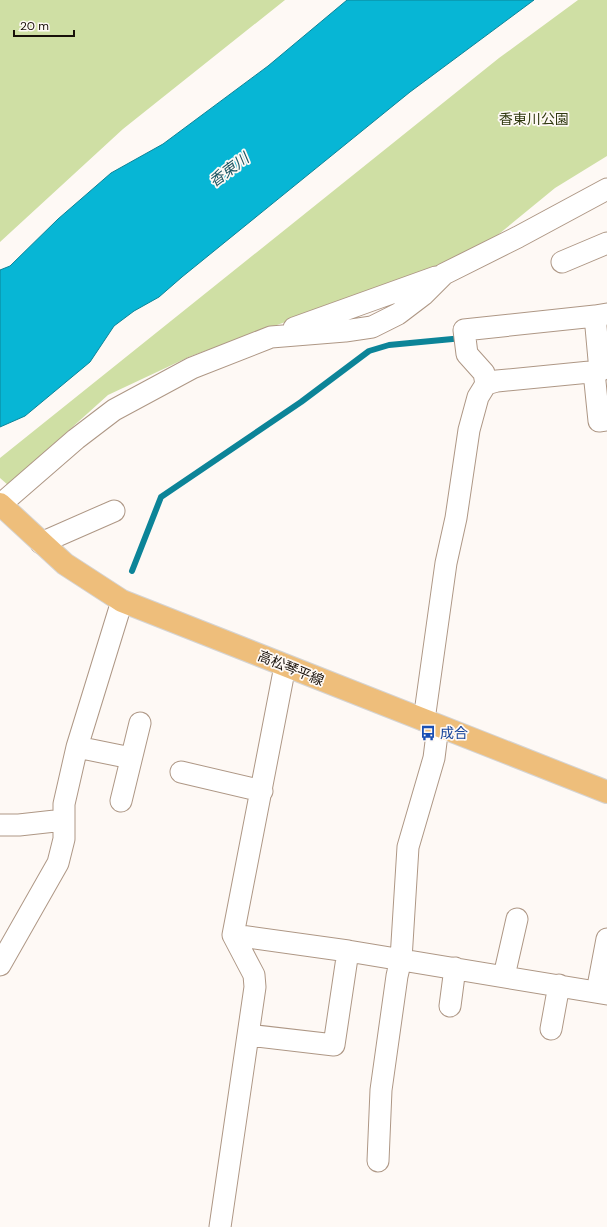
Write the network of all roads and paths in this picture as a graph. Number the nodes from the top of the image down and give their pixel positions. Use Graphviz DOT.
graph roads {
  1 [pos="607,189"];
  2 [pos="607,243"];
  3 [pos="562,262"];
  4 [pos="599,319"];
  5 [pos="594,372"];
  6 [pos="486,384"];
  7 [pos="607,420"];
  8 [pos="0,504"];
  9 [pos="114,511"];
  10 [pos="41,543"];
  11 [pos="122,601"];
  12 [pos="285,666"];
  13 [pos="140,723"];
  14 [pos="431,723"];
  15 [pos="77,747"];
  16 [pos="131,758"];
  17 [pos="181,772"];
  18 [pos="262,791"];
  19 [pos="607,792"];
  20 [pos="121,801"];
  21 [pos="64,820"];
  22 [pos="0,825"];
  23 [pos="517,919"];
  24 [pos="234,935"];
  25 [pos="607,939"];
  26 [pos="348,951"];
  27 [pos="401,959"];
  28 [pos="0,964"];
  29 [pos="455,968"];
  30 [pos="504,976"];
  31 [pos="559,985"];
  32 [pos="602,993"];
  33 [pos="450,1006"];
  34 [pos="551,1029"];
  35 [pos="248,1035"];
  36 [pos="378,1161"];
  37 [pos="220,1227"];
  1 -- 8 [label="street"];
  2 -- 3 [label="street"];
  4 -- 5 [label="street"];
  4 -- 6 [label="street"];
  5 -- 6 [label="street"];
  5 -- 7 [label="street"];
  6 -- 14 [label="street"];
  8 -- 10 [label="main road, 高松琴平線"];
  9 -- 10 [label="street"];
  10 -- 11 [label="main road, 高松琴平線"];
  11 -- 12 [label="main road, 高松琴平線"];
  11 -- 15 [label="street"];
  12 -- 14 [label="main road, 高松琴平線"];
  12 -- 18 [label="street"];
  13 -- 16 [label="street"];
  14 -- 19 [label="main road, 高松琴平線"];
  14 -- 27 [label="street"];
  15 -- 16 [label="street"];
  15 -- 21 [label="street"];
  16 -- 20 [label="street"];
  17 -- 18 [label="street"];
  18 -- 24 [label="street"];
  21 -- 22 [label="street"];
  21 -- 28 [label="street"];
  23 -- 30 [label="street"];
  24 -- 26 [label="street"];
  24 -- 35 [label="street"];
  25 -- 32 [label="street"];
  26 -- 27 [label="street"];
  26 -- 35 [label="street"];
  27 -- 29 [label="street"];
  27 -- 36 [label="street"];
  29 -- 30 [label="street"];
  29 -- 33 [label="street"];
  30 -- 31 [label="street"];
  31 -- 32 [label="street"];
  31 -- 34 [label="street"];
  35 -- 37 [label="street"];
}
